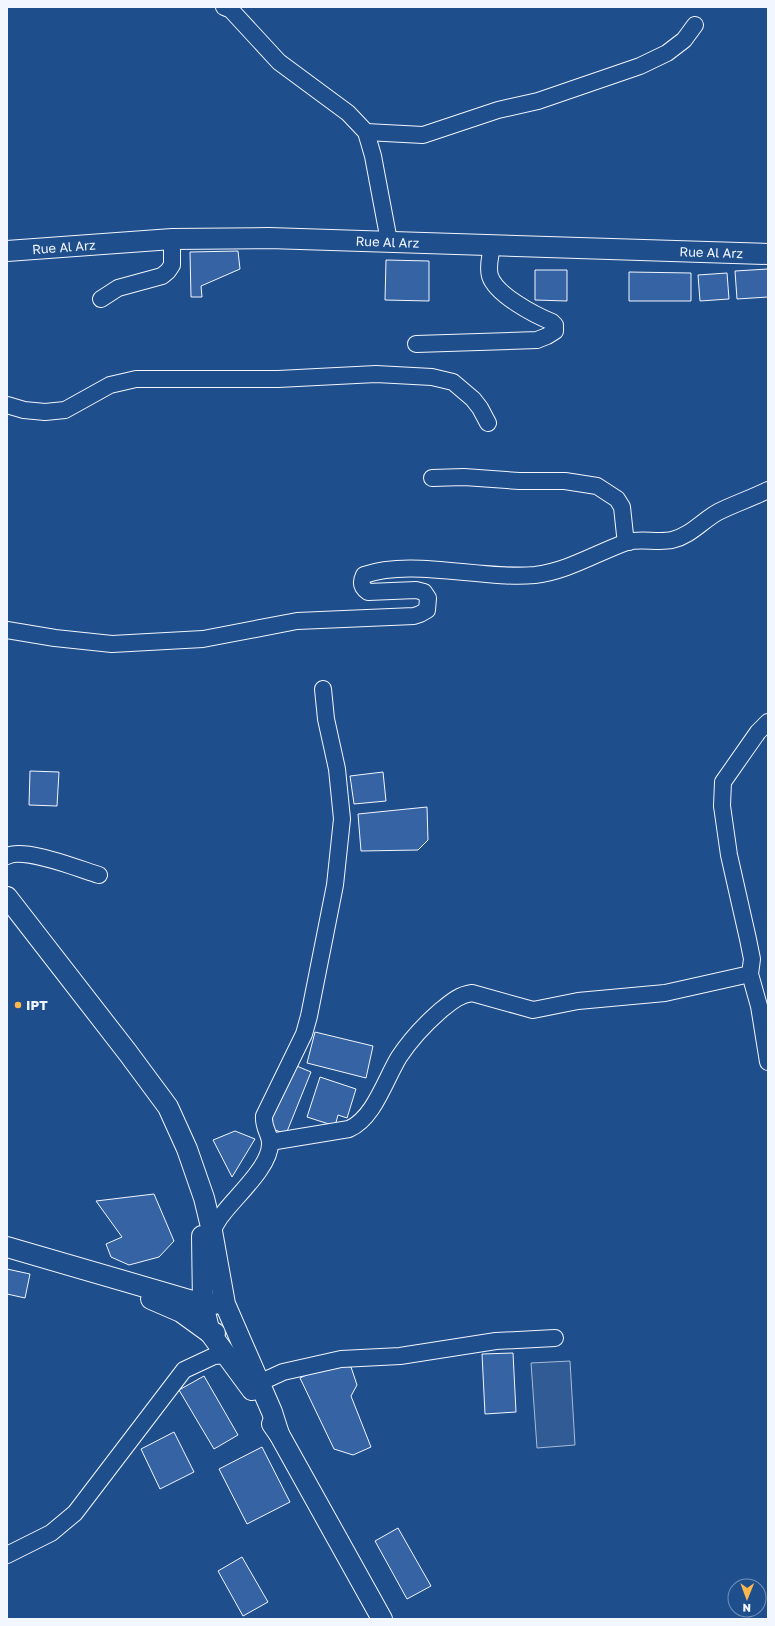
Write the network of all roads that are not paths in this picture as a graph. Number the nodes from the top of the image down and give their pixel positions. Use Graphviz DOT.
graph roads {
  1 [pos="228,8"];
  2 [pos="695,25"];
  3 [pos="366,132"];
  4 [pos="172,238"];
  5 [pos="389,241"];
  6 [pos="492,245"];
  7 [pos="7,251"];
  8 [pos="768,254"];
  9 [pos="101,299"];
  10 [pos="416,344"];
  11 [pos="7,405"];
  12 [pos="488,423"];
  13 [pos="432,478"];
  14 [pos="768,490"];
  15 [pos="629,542"];
  16 [pos="7,630"];
  17 [pos="323,689"];
  18 [pos="768,722"];
  19 [pos="7,856"];
  20 [pos="99,875"];
  21 [pos="7,897"];
  22 [pos="750,974"];
  23 [pos="768,1062"];
  24 [pos="270,1142"];
  25 [pos="200,1186"];
  26 [pos="212,1231"];
  27 [pos="7,1247"];
  28 [pos="58,1262"];
  29 [pos="203,1304"];
  30 [pos="225,1304"];
  31 [pos="235,1331"];
  32 [pos="210,1333"];
  33 [pos="555,1338"];
  34 [pos="228,1355"];
  35 [pos="259,1383"];
  36 [pos="279,1434"];
  37 [pos="7,1555"];
  38 [pos="382,1619"];
  1 -- 3 [label="street"];
  2 -- 3 [label="street"];
  3 -- 5 [label="street"];
  4 -- 5 [label="main road, Rue Al Arz"];
  4 -- 7 [label="main road, Rue Al Arz"];
  4 -- 9 [label="street"];
  5 -- 6 [label="main road, Rue Al Arz"];
  6 -- 8 [label="main road, Rue Al Arz"];
  6 -- 10 [label="street"];
  11 -- 12 [label="street"];
  13 -- 15 [label="street"];
  14 -- 15 [label="street"];
  15 -- 16 [label="street"];
  17 -- 24 [label="street"];
  18 -- 22 [label="street"];
  19 -- 20 [label="street"];
  21 -- 25 [label="main road"];
  22 -- 23 [label="street"];
  22 -- 24 [label="street"];
  24 -- 26 [label="street"];
  25 -- 26 [label="main road"];
  25 -- 29 [label="main road"];
  26 -- 30 [label="main road"];
  27 -- 28 [label="main road"];
  28 -- 29 [label="main road"];
  28 -- 32 [label="main road"];
  29 -- 30 [label="main road"];
  29 -- 32 [label="main road"];
  30 -- 31 [label="main road"];
  31 -- 32 [label="main road"];
  31 -- 35 [label="main road"];
  32 -- 34 [label="main road"];
  33 -- 35 [label="street"];
  34 -- 36 [label="main road"];
  34 -- 37 [label="street"];
  35 -- 36 [label="main road"];
  36 -- 38 [label="main road"];
}
